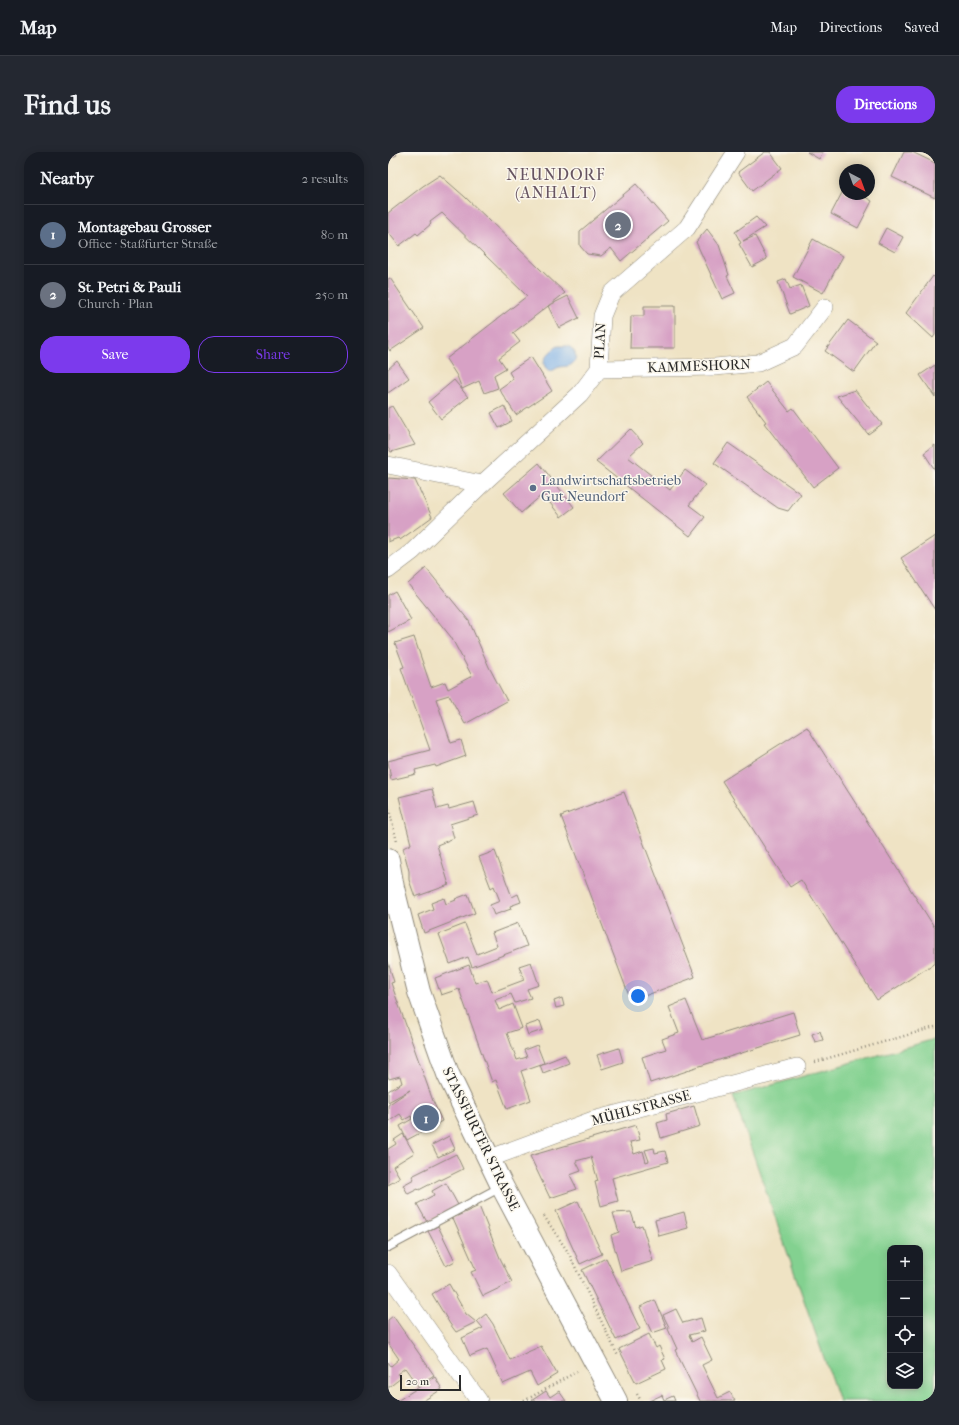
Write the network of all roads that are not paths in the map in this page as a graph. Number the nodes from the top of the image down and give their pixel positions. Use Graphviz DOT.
graph roads {
  1 [pos="736,152"];
  2 [pos="824,307"];
  3 [pos="598,369"];
  4 [pos="388,465"];
  5 [pos="482,484"];
  6 [pos="388,570"];
  7 [pos="392,852"];
  8 [pos="391,889"];
  9 [pos="797,1067"];
  10 [pos="488,1159"];
  11 [pos="502,1186"];
  12 [pos="388,1247"];
  13 [pos="388,1273"];
  14 [pos="479,1401"];
  15 [pos="616,1401"];
  1 -- 3 [label="street, PLAN"];
  2 -- 3 [label="street, KAMMESHORN"];
  3 -- 5 [label="street, PLAN"];
  4 -- 5 [label="street"];
  5 -- 6 [label="street, PLAN"];
  7 -- 8 [label="main road, STASSFURTER STRASSE"];
  8 -- 10 [label="main road, STASSFURTER STRASSE"];
  9 -- 10 [label="street, MÜHLSTRASSE"];
  10 -- 11 [label="main road, STASSFURTER STRASSE"];
  11 -- 12 [label="lane"];
  11 -- 15 [label="main road, STASSFURTER STRASSE"];
  13 -- 14 [label="street"];
}
